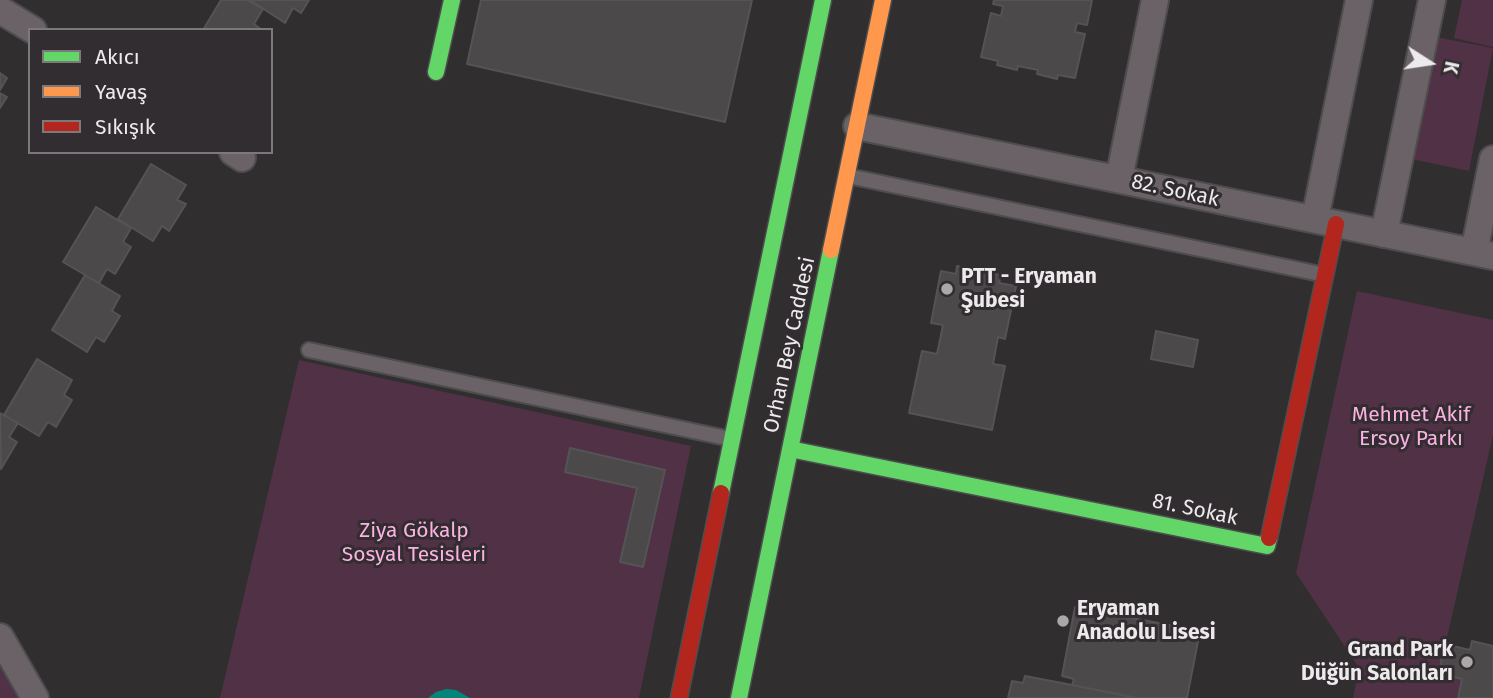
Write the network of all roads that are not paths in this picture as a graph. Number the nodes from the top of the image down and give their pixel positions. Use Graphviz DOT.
graph roads {
  1 [pos="452,0"];
  2 [pos="823,0"];
  3 [pos="883,0"];
  4 [pos="1155,0"];
  5 [pos="1359,0"];
  6 [pos="1432,0"];
  7 [pos="0,10"];
  8 [pos="30,28"];
  9 [pos="436,72"];
  10 [pos="857,126"];
  11 [pos="1493,159"];
  12 [pos="847,176"];
  13 [pos="1119,179"];
  14 [pos="1326,222"];
  15 [pos="1384,234"];
  16 [pos="1483,254"];
  17 [pos="1325,275"];
  18 [pos="309,350"];
  19 [pos="732,440"];
  20 [pos="790,449"];
  21 [pos="0,637"];
  22 [pos="35,698"];
  23 [pos="679,698"];
  24 [pos="739,698"];
  1 -- 9 [label="main road"];
  2 -- 19 [label="main road, Orhan Bey Caddesi"];
  3 -- 10 [label="main road, Orhan Bey Caddesi"];
  4 -- 13 [label="street"];
  5 -- 14 [label="street"];
  6 -- 15 [label="street"];
  7 -- 8 [label="street"];
  10 -- 12 [label="main road, Orhan Bey Caddesi"];
  10 -- 13 [label="street, 82. Sokak"];
  11 -- 16 [label="street"];
  12 -- 17 [label="lane"];
  12 -- 20 [label="main road, Orhan Bey Caddesi"];
  13 -- 14 [label="street, 82. Sokak"];
  14 -- 15 [label="street, 82. Sokak"];
  14 -- 17 [label="main road, 81. Sokak"];
  15 -- 16 [label="street, 82. Sokak"];
  17 -- 20 [label="main road, 81. Sokak"];
  18 -- 19 [label="lane"];
  19 -- 23 [label="main road, Orhan Bey Caddesi"];
  20 -- 24 [label="main road, Orhan Bey Caddesi"];
  21 -- 22 [label="street"];
}
